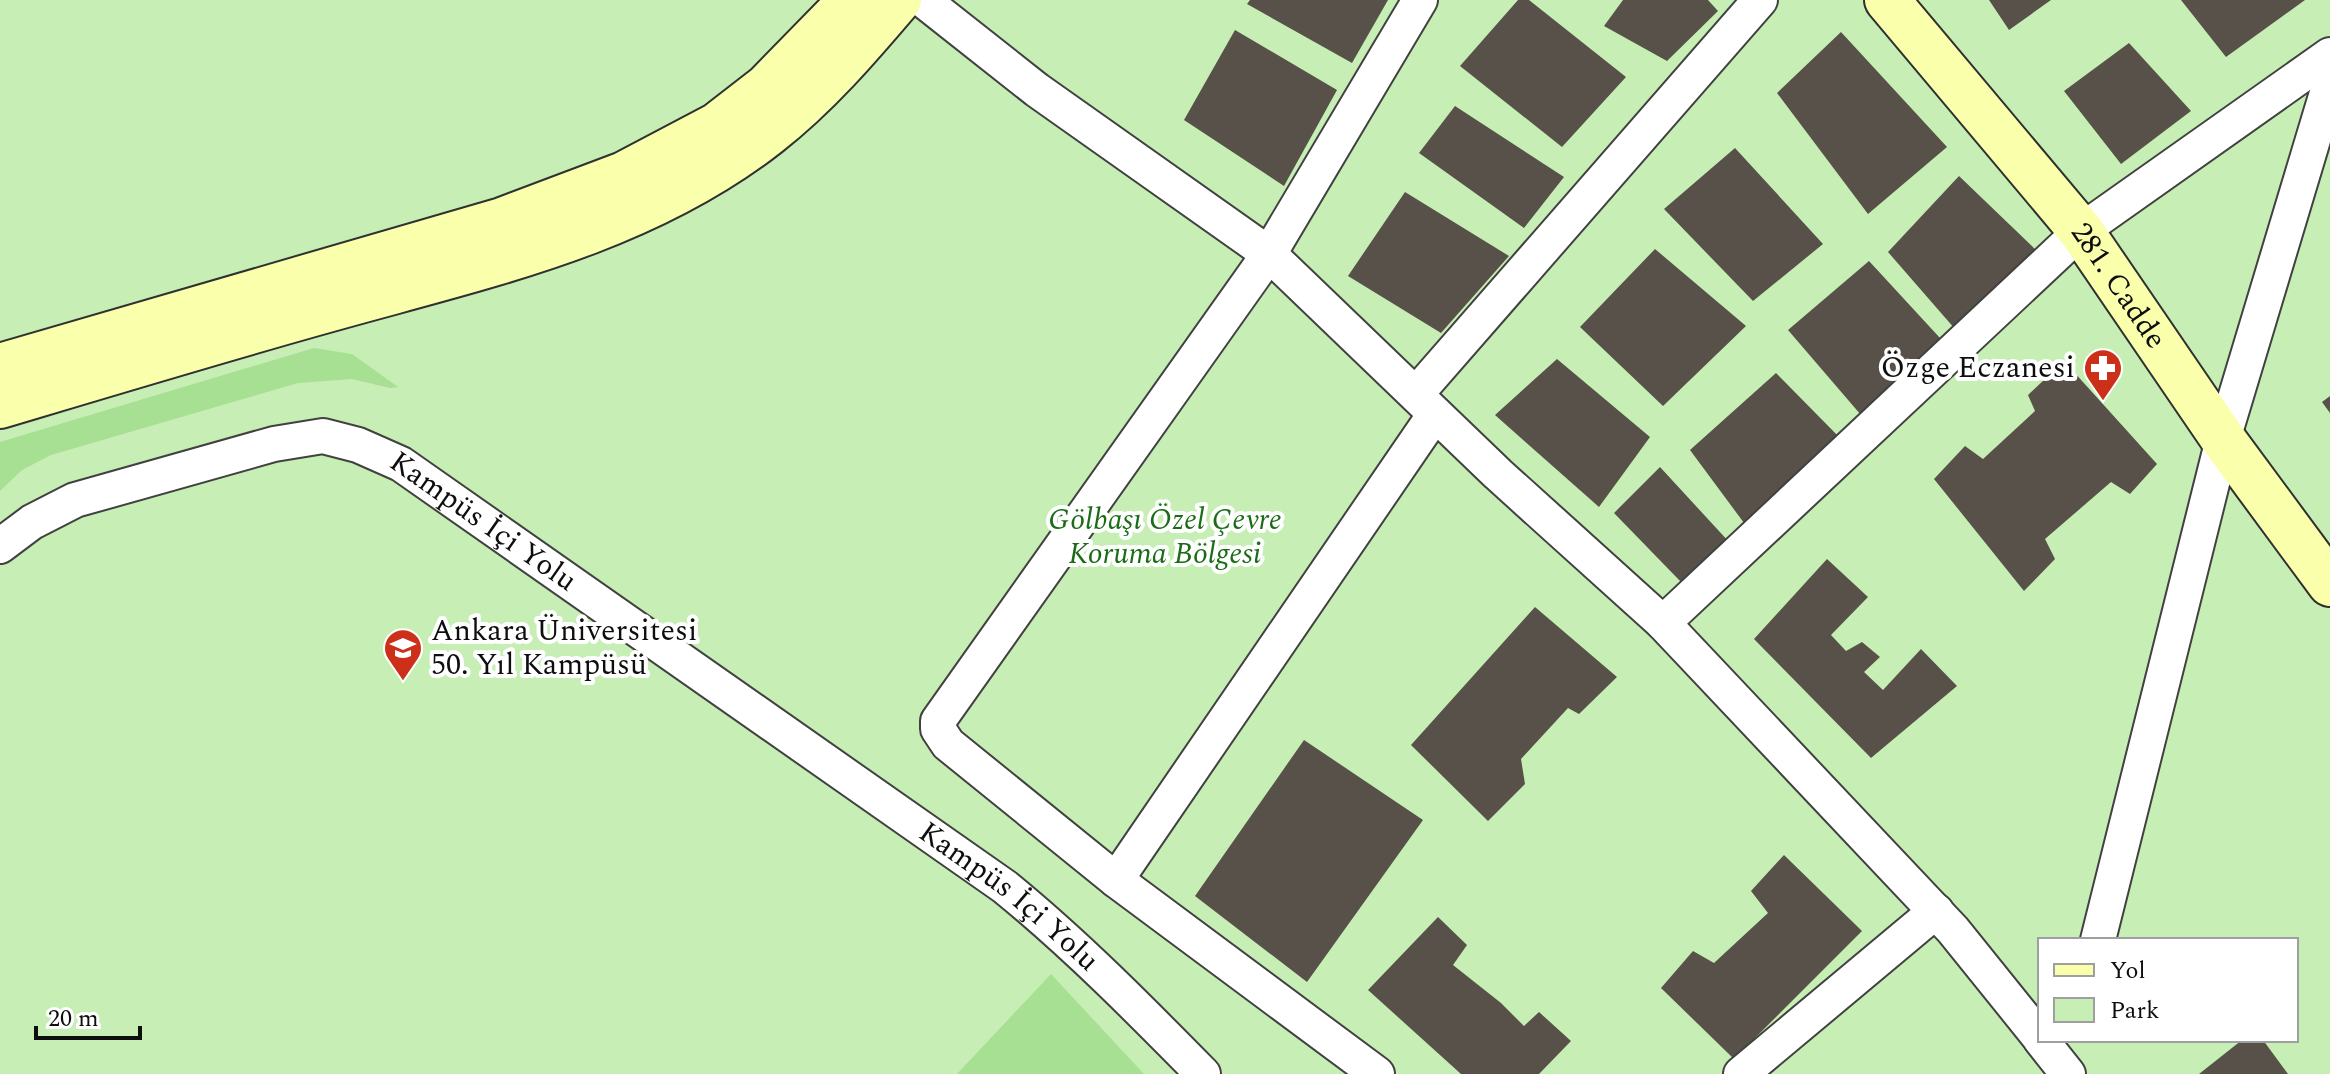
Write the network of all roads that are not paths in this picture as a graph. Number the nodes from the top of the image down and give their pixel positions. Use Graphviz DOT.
graph roads {
  1 [pos="851,0"];
  2 [pos="899,0"];
  3 [pos="923,0"];
  4 [pos="1420,0"];
  5 [pos="1760,0"];
  6 [pos="1887,0"];
  7 [pos="2330,55"];
  8 [pos="2330,83"];
  9 [pos="2081,231"];
  10 [pos="1269,254"];
  11 [pos="0,366"];
  12 [pos="1426,404"];
  13 [pos="0,406"];
  14 [pos="2223,439"];
  15 [pos="0,546"];
  16 [pos="2330,584"];
  17 [pos="1663,623"];
  18 [pos="1116,880"];
  19 [pos="1936,911"];
  20 [pos="2098,938"];
  21 [pos="2038,1033"];
  22 [pos="1203,1074"];
  23 [pos="1377,1074"];
  24 [pos="1741,1074"];
  1 -- 11 [label="street"];
  2 -- 13 [label="street"];
  3 -- 10 [label="street"];
  4 -- 10 [label="street"];
  5 -- 12 [label="street"];
  6 -- 9 [label="street, 281. Cadde"];
  7 -- 9 [label="street"];
  8 -- 14 [label="street"];
  9 -- 14 [label="street, 281. Cadde"];
  9 -- 17 [label="street"];
  10 -- 12 [label="street"];
  10 -- 18 [label="street"];
  12 -- 17 [label="street"];
  12 -- 18 [label="street"];
  14 -- 16 [label="street, 281. Cadde"];
  14 -- 20 [label="street"];
  15 -- 22 [label="street, Kampüs İçi Yolu"];
  17 -- 19 [label="street"];
  18 -- 23 [label="street"];
  19 -- 21 [label="street"];
  19 -- 24 [label="street"];
}
